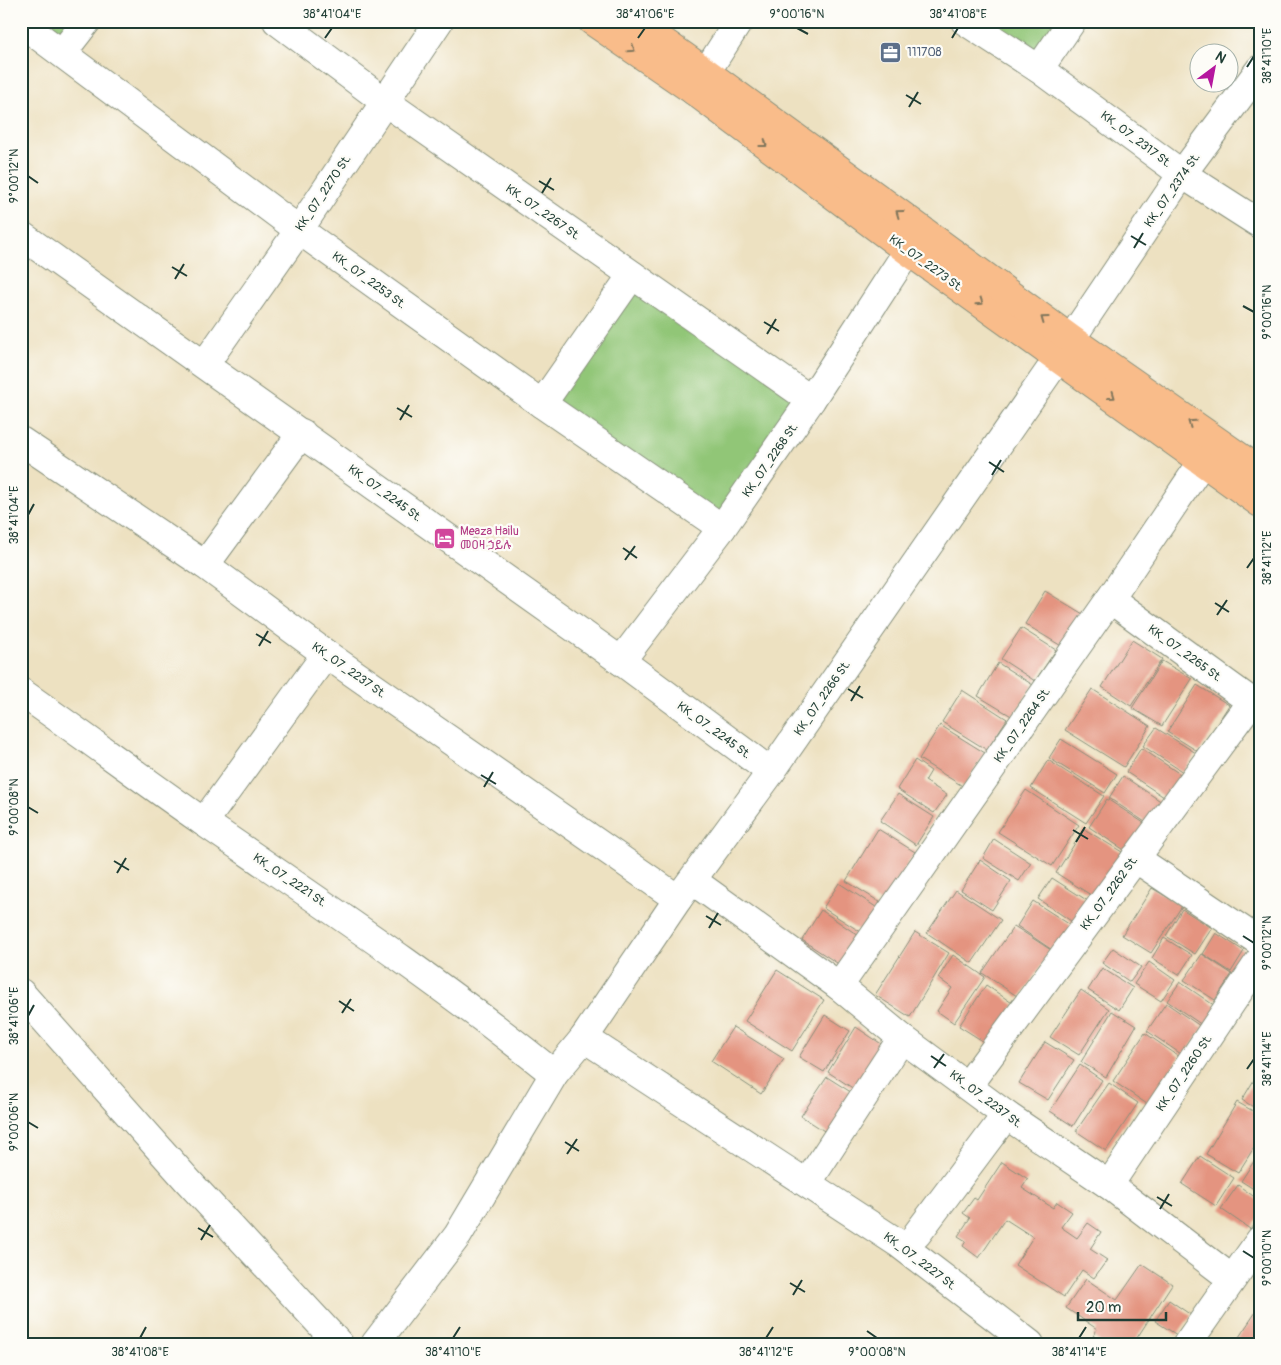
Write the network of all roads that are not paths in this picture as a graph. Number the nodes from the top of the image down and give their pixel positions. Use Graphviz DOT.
graph roads {
  1 [pos="87,21"];
  2 [pos="277,21"];
  3 [pos="439,21"];
  4 [pos="592,21"];
  5 [pos="634,21"];
  6 [pos="739,21"];
  7 [pos="965,21"];
  8 [pos="1072,21"];
  9 [pos="21,23"];
  10 [pos="62,53"];
  11 [pos="1039,69"];
  12 [pos="1260,69"];
  13 [pos="700,82"];
  14 [pos="384,101"];
  15 [pos="1182,174"];
  16 [pos="1260,224"];
  17 [pos="299,230"];
  18 [pos="21,235"];
  19 [pos="915,240"];
  20 [pos="632,275"];
  21 [pos="1065,348"];
  22 [pos="205,364"];
  23 [pos="811,400"];
  24 [pos="542,404"];
  25 [pos="302,433"];
  26 [pos="21,441"];
  27 [pos="1209,451"];
  28 [pos="1260,472"];
  29 [pos="1260,503"];
  30 [pos="722,528"];
  31 [pos="205,565"];
  32 [pos="1110,599"];
  33 [pos="326,654"];
  34 [pos="621,661"];
  35 [pos="21,692"];
  36 [pos="1256,705"];
  37 [pos="771,772"];
  38 [pos="204,822"];
  39 [pos="1135,858"];
  40 [pos="685,890"];
  41 [pos="1260,942"];
  42 [pos="1260,960"];
  43 [pos="839,986"];
  44 [pos="21,993"];
  45 [pos="584,1038"];
  46 [pos="902,1038"];
  47 [pos="554,1074"];
  48 [pos="968,1085"];
  49 [pos="1006,1115"];
  50 [pos="808,1182"];
  51 [pos="1109,1185"];
  52 [pos="917,1234"];
  53 [pos="1260,1240"];
  54 [pos="1232,1279"];
  55 [pos="339,1344"];
  56 [pos="375,1344"];
  57 [pos="1030,1344"];
  58 [pos="1187,1344"];
  1 -- 10 [label="street"];
  2 -- 14 [label="street, KK_07_2267 St."];
  3 -- 14 [label="street, KK_07_2270 St."];
  4 -- 13 [label="main road, KK_07_2273 St., one-way"];
  5 -- 13 [label="main road, KK_07_2273 St."];
  6 -- 13 [label="street"];
  7 -- 11 [label="street, KK_07_2317 St."];
  8 -- 11 [label="street"];
  9 -- 10 [label="street, KK_07_2253 St."];
  10 -- 17 [label="street, KK_07_2253 St."];
  11 -- 15 [label="street, KK_07_2317 St."];
  12 -- 15 [label="street, KK_07_2374 St."];
  13 -- 19 [label="main road, KK_07_2273 St."];
  14 -- 17 [label="street, KK_07_2270 St."];
  14 -- 20 [label="street, KK_07_2267 St."];
  15 -- 16 [label="street, KK_07_2317 St."];
  15 -- 21 [label="street, KK_07_2374 St."];
  17 -- 22 [label="street, KK_07_2270 St."];
  17 -- 24 [label="street, KK_07_2253 St."];
  18 -- 22 [label="street, KK_07_2245 St."];
  19 -- 21 [label="main road, KK_07_2273 St."];
  19 -- 23 [label="street, KK_07_2268 St."];
  20 -- 23 [label="street, KK_07_2267 St."];
  20 -- 24 [label="street"];
  21 -- 27 [label="main road, KK_07_2273 St."];
  21 -- 37 [label="street, KK_07_2266 St."];
  22 -- 25 [label="street, KK_07_2245 St."];
  23 -- 30 [label="street, KK_07_2268 St."];
  24 -- 30 [label="street, KK_07_2253 St."];
  25 -- 31 [label="street"];
  25 -- 34 [label="street, KK_07_2245 St."];
  26 -- 31 [label="street, KK_07_2237 St."];
  27 -- 28 [label="main road, KK_07_2273 St."];
  27 -- 29 [label="main road, KK_07_2273 St."];
  27 -- 32 [label="street, KK_07_2264 St."];
  30 -- 34 [label="street, KK_07_2268 St."];
  31 -- 33 [label="street, KK_07_2237 St."];
  32 -- 36 [label="street, KK_07_2265 St."];
  32 -- 43 [label="street, KK_07_2264 St."];
  33 -- 38 [label="street"];
  33 -- 40 [label="street, KK_07_2237 St."];
  34 -- 37 [label="street, KK_07_2245 St."];
  35 -- 38 [label="street, KK_07_2221 St."];
  36 -- 39 [label="street, KK_07_2262 St."];
  37 -- 40 [label="street, KK_07_2266 St."];
  38 -- 47 [label="street, KK_07_2221 St."];
  39 -- 41 [label="street"];
  39 -- 48 [label="street, KK_07_2262 St."];
  40 -- 43 [label="street, KK_07_2237 St."];
  40 -- 45 [label="street, KK_07_2266 St."];
  42 -- 51 [label="street, KK_07_2260 St."];
  43 -- 46 [label="street, KK_07_2237 St."];
  44 -- 55 [label="street"];
  45 -- 47 [label="street, KK_07_2266 St."];
  45 -- 50 [label="street, KK_07_2227 St."];
  46 -- 48 [label="street, KK_07_2237 St."];
  46 -- 50 [label="street"];
  47 -- 56 [label="street, KK_07_2266 St."];
  48 -- 49 [label="street, KK_07_2237 St."];
  49 -- 51 [label="street, KK_07_2237 St."];
  49 -- 52 [label="street"];
  50 -- 57 [label="street, KK_07_2227 St."];
  51 -- 54 [label="street, KK_07_2237 St."];
  53 -- 54 [label="street"];
  54 -- 58 [label="street"];
}
